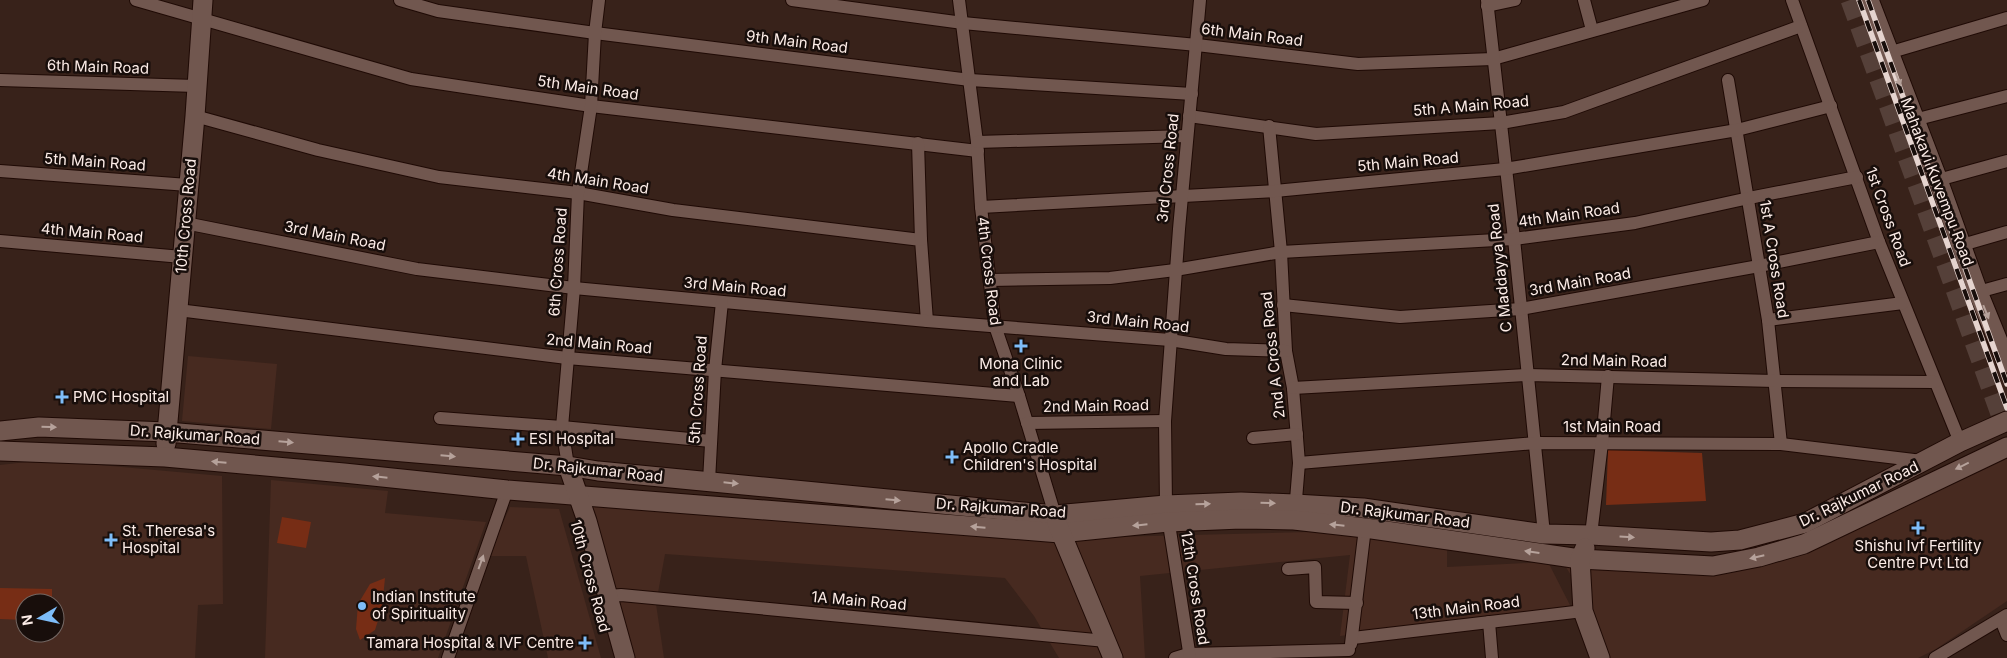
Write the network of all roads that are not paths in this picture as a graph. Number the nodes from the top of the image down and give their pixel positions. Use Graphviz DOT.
graph roads {
  1 [pos="136,0"];
  2 [pos="203,0"];
  3 [pos="400,0"];
  4 [pos="599,0"];
  5 [pos="792,0"];
  6 [pos="959,0"];
  7 [pos="1200,0"];
  8 [pos="1515,0"];
  9 [pos="1584,0"];
  10 [pos="1703,0"];
  11 [pos="1792,0"];
  12 [pos="1869,0"];
  13 [pos="1487,3"];
  14 [pos="2007,18"];
  15 [pos="202,19"];
  16 [pos="963,23"];
  17 [pos="1801,26"];
  18 [pos="1592,30"];
  19 [pos="595,33"];
  20 [pos="1197,45"];
  21 [pos="1888,53"];
  22 [pos="1493,59"];
  23 [pos="0,80"];
  24 [pos="970,80"];
  25 [pos="1728,80"];
  26 [pos="196,86"];
  27 [pos="1192,94"];
  28 [pos="2007,96"];
  29 [pos="591,106"];
  30 [pos="1831,106"];
  31 [pos="195,116"];
  32 [pos="1190,116"];
  33 [pos="1914,120"];
  34 [pos="1501,123"];
  35 [pos="1269,126"];
  36 [pos="1737,130"];
  37 [pos="1187,136"];
  38 [pos="918,143"];
  39 [pos="977,146"];
  40 [pos="2007,161"];
  41 [pos="1505,169"];
  42 [pos="0,171"];
  43 [pos="1857,177"];
  44 [pos="1938,180"];
  45 [pos="188,185"];
  46 [pos="1275,191"];
  47 [pos="578,193"];
  48 [pos="1182,196"];
  49 [pos="1749,198"];
  50 [pos="981,207"];
  51 [pos="185,223"];
  52 [pos="2007,232"];
  53 [pos="1514,239"];
  54 [pos="921,240"];
  55 [pos="0,241"];
  56 [pos="1879,242"];
  57 [pos="1962,245"];
  58 [pos="1281,252"];
  59 [pos="182,257"];
  60 [pos="1759,266"];
  61 [pos="1175,270"];
  62 [pos="990,280"];
  63 [pos="2007,284"];
  64 [pos="574,288"];
  65 [pos="1978,292"];
  66 [pos="722,302"];
  67 [pos="1903,303"];
  68 [pos="1283,304"];
  69 [pos="1520,309"];
  70 [pos="178,310"];
  71 [pos="1768,320"];
  72 [pos="927,321"];
  73 [pos="995,326"];
  74 [pos="1170,340"];
  75 [pos="1286,351"];
  76 [pos="567,358"];
  77 [pos="2007,363"];
  78 [pos="715,370"];
  79 [pos="1528,375"];
  80 [pos="1608,376"];
  81 [pos="1775,381"];
  82 [pos="1935,382"];
  83 [pos="1293,388"];
  84 [pos="1019,396"];
  85 [pos="440,418"];
  86 [pos="1165,421"];
  87 [pos="1027,423"];
  88 [pos="2006,425"];
  89 [pos="562,427"];
  90 [pos="0,431"];
  91 [pos="168,432"];
  92 [pos="1297,434"];
  93 [pos="1253,438"];
  94 [pos="711,441"];
  95 [pos="1960,442"];
  96 [pos="1535,443"];
  97 [pos="1602,443"];
  98 [pos="1781,444"];
  99 [pos="2007,447"];
  100 [pos="0,451"];
  101 [pos="165,457"];
  102 [pos="1924,462"];
  103 [pos="1299,463"];
  104 [pos="568,466"];
  105 [pos="709,481"];
  106 [pos="507,490"];
  107 [pos="573,495"];
  108 [pos="1363,508"];
  109 [pos="1295,512"];
  110 [pos="1167,514"];
  111 [pos="1055,515"];
  112 [pos="1364,528"];
  113 [pos="1060,533"];
  114 [pos="1544,534"];
  115 [pos="1591,534"];
  116 [pos="1580,559"];
  117 [pos="1288,569"];
  118 [pos="608,596"];
  119 [pos="1357,603"];
  120 [pos="1583,611"];
  121 [pos="2004,618"];
  122 [pos="1490,622"];
  123 [pos="2007,635"];
  124 [pos="1349,649"];
  125 [pos="1110,650"];
  126 [pos="1189,656"];
  127 [pos="1939,657"];
  128 [pos="448,658"];
  129 [pos="612,658"];
  130 [pos="625,658"];
  131 [pos="1175,658"];
  132 [pos="1492,658"];
  133 [pos="1600,658"];
  1 -- 15 [label="street, 5th Main Road"];
  2 -- 15 [label="main road, 10th Cross Road"];
  3 -- 19 [label="street, 9th Main Road"];
  4 -- 19 [label="street, 6th Cross Road"];
  5 -- 16 [label="street, 6th Main Road"];
  6 -- 16 [label="street, 4th Cross Road"];
  7 -- 20 [label="street, 3rd Cross Road"];
  8 -- 13 [label="street"];
  9 -- 18 [label="street"];
  10 -- 18 [label="street, 6th Main Road"];
  11 -- 17 [label="street, 1st Cross Road"];
  12 -- 21 [label="main road, Mahakavi Kuvempu Road"];
  13 -- 22 [label="street, C Maddayya Road"];
  14 -- 21 [label="street"];
  15 -- 26 [label="main road, 10th Cross Road"];
  15 -- 29 [label="street, 5th Main Road"];
  16 -- 20 [label="street, 6th Main Road"];
  16 -- 24 [label="street, 4th Cross Road"];
  17 -- 30 [label="street, 1st Cross Road"];
  17 -- 34 [label="street, 5th A Main Road"];
  18 -- 22 [label="street, 6th Main Road"];
  19 -- 24 [label="street, 9th Main Road"];
  19 -- 29 [label="street, 6th Cross Road"];
  20 -- 22 [label="street, 6th Main Road"];
  20 -- 27 [label="street, 3rd Cross Road"];
  21 -- 33 [label="main road, Mahakavi Kuvempu Road, one-way"];
  22 -- 34 [label="street, C Maddayya Road"];
  23 -- 26 [label="street, 6th Main Road"];
  24 -- 27 [label="street, 9th Main Road"];
  24 -- 39 [label="street, 4th Cross Road"];
  25 -- 36 [label="street, 1st A Cross Road"];
  26 -- 31 [label="main road, 10th Cross Road"];
  27 -- 32 [label="street, 3rd Cross Road"];
  28 -- 33 [label="street"];
  29 -- 38 [label="street, 5th Main Road"];
  29 -- 47 [label="street, 6th Cross Road"];
  30 -- 36 [label="street, 5th Main Road"];
  30 -- 43 [label="street, 1st Cross Road"];
  31 -- 45 [label="main road, 10th Cross Road"];
  31 -- 47 [label="street, 4th Main Road"];
  32 -- 35 [label="street, 5th A Main Road"];
  32 -- 37 [label="street, 3rd Cross Road"];
  33 -- 44 [label="main road, Mahakavi Kuvempu Road"];
  34 -- 35 [label="street, 5th A Main Road"];
  34 -- 41 [label="street, C Maddayya Road"];
  35 -- 46 [label="street, 2nd A Cross Road"];
  36 -- 41 [label="street, 5th Main Road"];
  36 -- 49 [label="street, 1st A Cross Road"];
  37 -- 39 [label="street, 5th Main Road"];
  37 -- 48 [label="street, 3rd Cross Road"];
  38 -- 39 [label="street, 5th Main Road"];
  38 -- 54 [label="street"];
  39 -- 50 [label="street, 4th Cross Road"];
  40 -- 44 [label="street"];
  41 -- 46 [label="street, 5th Main Road"];
  41 -- 53 [label="street, C Maddayya Road"];
  42 -- 45 [label="street, 5th Main Road"];
  43 -- 49 [label="street, 4th Main Road"];
  43 -- 56 [label="street, 1st Cross Road"];
  44 -- 57 [label="main road, Mahakavi Kuvempu Road"];
  45 -- 51 [label="main road, 10th Cross Road"];
  46 -- 48 [label="street, 5th Main Road"];
  46 -- 58 [label="street, 2nd A Cross Road"];
  47 -- 54 [label="street, 4th Main Road"];
  47 -- 64 [label="street, 6th Cross Road"];
  48 -- 50 [label="street, 5th Main Road"];
  48 -- 61 [label="street, 3rd Cross Road"];
  49 -- 53 [label="street, 4th Main Road"];
  49 -- 60 [label="street, 1st A Cross Road"];
  50 -- 62 [label="street, 4th Cross Road"];
  51 -- 59 [label="main road, 10th Cross Road"];
  51 -- 64 [label="street, 3rd Main Road"];
  52 -- 57 [label="street"];
  53 -- 58 [label="street, 4th Main Road"];
  53 -- 69 [label="street, C Maddayya Road"];
  54 -- 72 [label="street"];
  55 -- 59 [label="street, 4th Main Road"];
  56 -- 60 [label="street, 3rd Main Road"];
  56 -- 67 [label="street, 1st Cross Road"];
  57 -- 65 [label="main road, Mahakavi Kuvempu Road"];
  58 -- 61 [label="street, 4th Main Road"];
  58 -- 68 [label="street, 2nd A Cross Road"];
  59 -- 70 [label="main road, 10th Cross Road"];
  60 -- 69 [label="street, 3rd Main Road"];
  60 -- 71 [label="street, 1st A Cross Road"];
  61 -- 62 [label="street, 4th Main Road"];
  61 -- 74 [label="street, 3rd Cross Road"];
  62 -- 73 [label="street, 4th Cross Road"];
  63 -- 65 [label="street"];
  64 -- 66 [label="street, 3rd Main Road"];
  64 -- 76 [label="street, 6th Cross Road"];
  65 -- 77 [label="main road, Mahakavi Kuvempu Road, one-way"];
  66 -- 72 [label="street, 3rd Main Road"];
  66 -- 78 [label="street, 5th Cross Road"];
  67 -- 71 [label="street"];
  67 -- 82 [label="street, 1st Cross Road"];
  68 -- 69 [label="street, 3rd Main Road"];
  68 -- 75 [label="street, 2nd A Cross Road"];
  69 -- 79 [label="street, C Maddayya Road"];
  70 -- 76 [label="street, 2nd Main Road"];
  70 -- 91 [label="main road, 10th Cross Road"];
  71 -- 81 [label="street, 1st A Cross Road"];
  72 -- 73 [label="street, 3rd Main Road"];
  73 -- 74 [label="street, 3rd Main Road"];
  73 -- 84 [label="street, 4th Cross Road"];
  74 -- 75 [label="street, 3rd Main Road"];
  74 -- 86 [label="street, 3rd Cross Road"];
  75 -- 83 [label="street, 2nd A Cross Road"];
  76 -- 78 [label="street, 2nd Main Road"];
  76 -- 89 [label="street, 6th Cross Road"];
  78 -- 84 [label="street, 2nd Main Road"];
  78 -- 94 [label="street, 5th Cross Road"];
  79 -- 80 [label="street, 2nd Main Road"];
  79 -- 83 [label="street, 2nd Main Road"];
  79 -- 96 [label="street, C Maddayya Road"];
  80 -- 81 [label="street, 2nd Main Road"];
  80 -- 97 [label="street"];
  81 -- 82 [label="street, 2nd Main Road"];
  81 -- 98 [label="street, 1st A Cross Road"];
  82 -- 95 [label="street, 1st Cross Road"];
  83 -- 92 [label="street, 2nd A Cross Road"];
  84 -- 87 [label="street, 4th Cross Road"];
  85 -- 89 [label="street"];
  86 -- 87 [label="street, 2nd Main Road"];
  86 -- 110 [label="street, 12th Cross Road"];
  87 -- 111 [label="street, 4th Cross Road"];
  88 -- 95 [label="main road, Dr. Rajkumar Road"];
  89 -- 94 [label="street"];
  89 -- 104 [label="street, 6th Cross Road"];
  90 -- 91 [label="main road, Dr. Rajkumar Road, one-way"];
  91 -- 101 [label="main road, 10th Cross Road"];
  91 -- 104 [label="main road, Dr. Rajkumar Road, one-way"];
  92 -- 93 [label="street"];
  92 -- 103 [label="street, 2nd A Cross Road"];
  94 -- 105 [label="street, 5th Cross Road"];
  95 -- 102 [label="main road, Dr. Rajkumar Road"];
  96 -- 97 [label="street, 1st Main Road"];
  96 -- 103 [label="street, 1st Main Road"];
  96 -- 114 [label="street, C Maddayya Road"];
  97 -- 98 [label="street, 1st Main Road"];
  97 -- 115 [label="street"];
  98 -- 102 [label="street, 1st Main Road"];
  99 -- 116 [label="main road, Dr. Rajkumar Road, one-way"];
  100 -- 101 [label="main road, Dr. Rajkumar Road"];
  106 -- 101 [label="main road, Dr. Rajkumar Road, one-way"];
  115 -- 102 [label="main road, Dr. Rajkumar Road, one-way"];
  103 -- 109 [label="street, 2nd A Cross Road"];
  104 -- 105 [label="main road, Dr. Rajkumar Road"];
  104 -- 107 [label="main road"];
  105 -- 111 [label="main road, Dr. Rajkumar Road, one-way"];
  106 -- 107 [label="main road, Dr. Rajkumar Road"];
  128 -- 106 [label="street, one-way"];
  113 -- 107 [label="main road, Dr. Rajkumar Road, one-way"];
  107 -- 118 [label="main road, 10th Cross Road"];
  107 -- 129 [label="main road, 10th Cross Road"];
  108 -- 109 [label="main road, Dr. Rajkumar Road"];
  108 -- 112 [label="main road"];
  108 -- 114 [label="main road, Dr. Rajkumar Road"];
  109 -- 110 [label="main road, Dr. Rajkumar Road"];
  112 -- 109 [label="main road, Dr. Rajkumar Road, one-way"];
  110 -- 111 [label="main road, Dr. Rajkumar Road"];
  110 -- 113 [label="main road, Dr. Rajkumar Road, one-way"];
  110 -- 126 [label="street, 12th Cross Road"];
  111 -- 113 [label="main road, 4th Cross Road"];
  116 -- 112 [label="main road, Dr. Rajkumar Road, one-way"];
  112 -- 119 [label="street"];
  113 -- 125 [label="main road, 4th Cross Road"];
  114 -- 115 [label="main road, Dr. Rajkumar Road"];
  115 -- 116 [label="main road"];
  116 -- 120 [label="main road"];
  117 -- 119 [label="street"];
  118 -- 125 [label="street, 1A Main Road"];
  118 -- 130 [label="main road, 10th Cross Road"];
  119 -- 124 [label="street"];
  120 -- 122 [label="street, 13th Main Road"];
  120 -- 133 [label="main road"];
  121 -- 123 [label="street"];
  121 -- 127 [label="street"];
  122 -- 124 [label="street, 13th Main Road"];
  122 -- 132 [label="street"];
  124 -- 126 [label="street, 13th Main Road"];
  126 -- 131 [label="street, 13th Main Road"];
}
